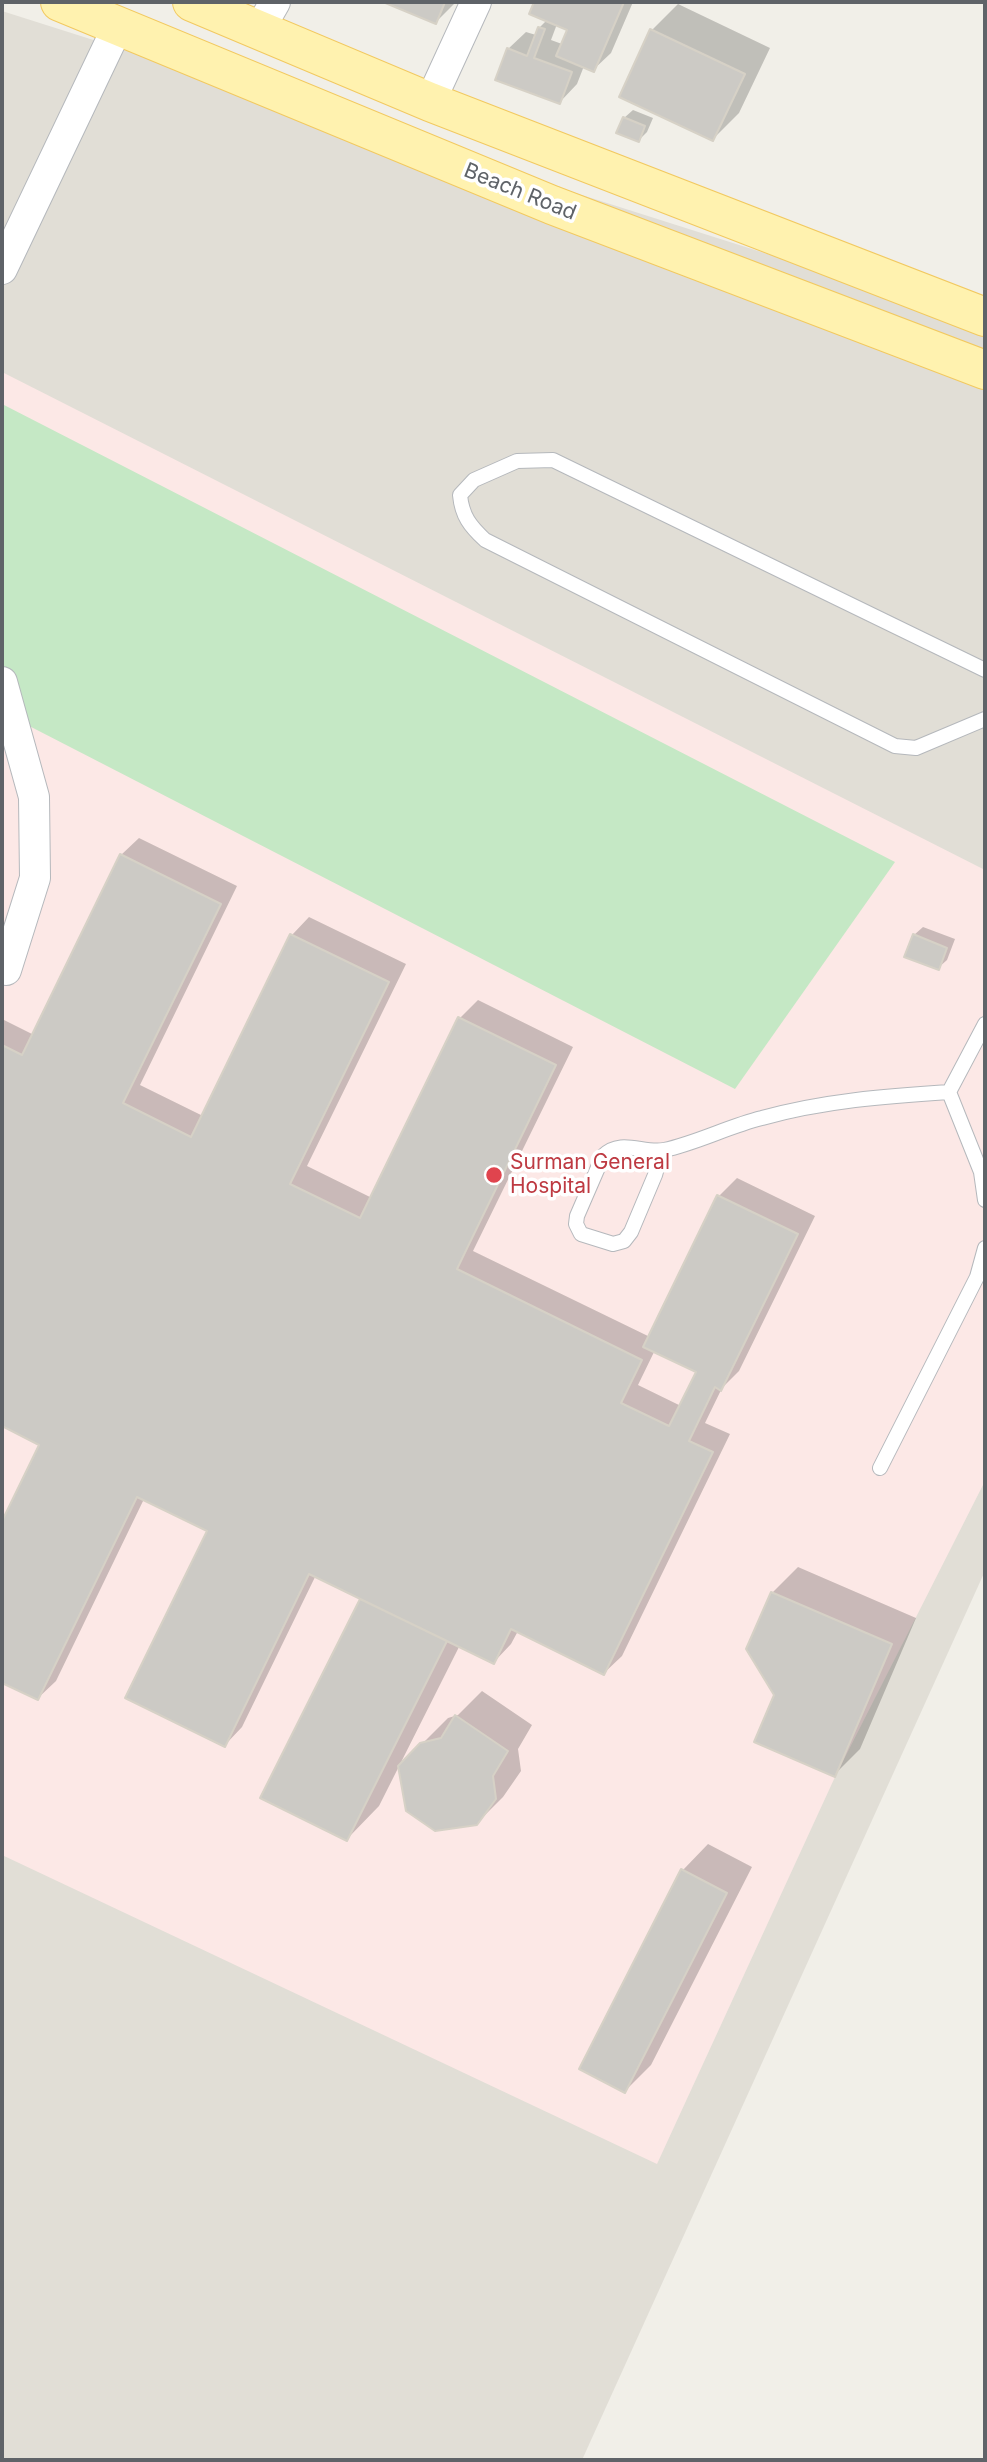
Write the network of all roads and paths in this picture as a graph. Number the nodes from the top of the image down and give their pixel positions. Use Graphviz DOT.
graph roads {
  1 [pos="60,2"];
  2 [pos="192,2"];
  3 [pos="476,2"];
  4 [pos="267,16"];
  5 [pos="118,26"];
  6 [pos="430,102"];
  7 [pos="6,252"];
  8 [pos="985,317"];
  9 [pos="985,370"];
  10 [pos="985,670"];
  11 [pos="2,682"];
  12 [pos="985,719"];
  13 [pos="6,970"];
  14 [pos="985,1024"];
  15 [pos="949,1092"];
  16 [pos="662,1151"];
  17 [pos="985,1200"];
  18 [pos="985,1248"];
  19 [pos="880,1468"];
  1 -- 5 [label="main road, Beach Road"];
  2 -- 4 [label="main road"];
  3 -- 6 [label="street"];
  4 -- 6 [label="main road"];
  5 -- 7 [label="street"];
  5 -- 9 [label="main road, Beach Road"];
  6 -- 8 [label="main road"];
  10 -- 12 [label="lane"];
  11 -- 13 [label="street"];
  14 -- 15 [label="lane"];
  15 -- 16 [label="lane"];
  15 -- 17 [label="lane"];
  16 -- 16 [label="lane"];
  18 -- 19 [label="lane"];
}
